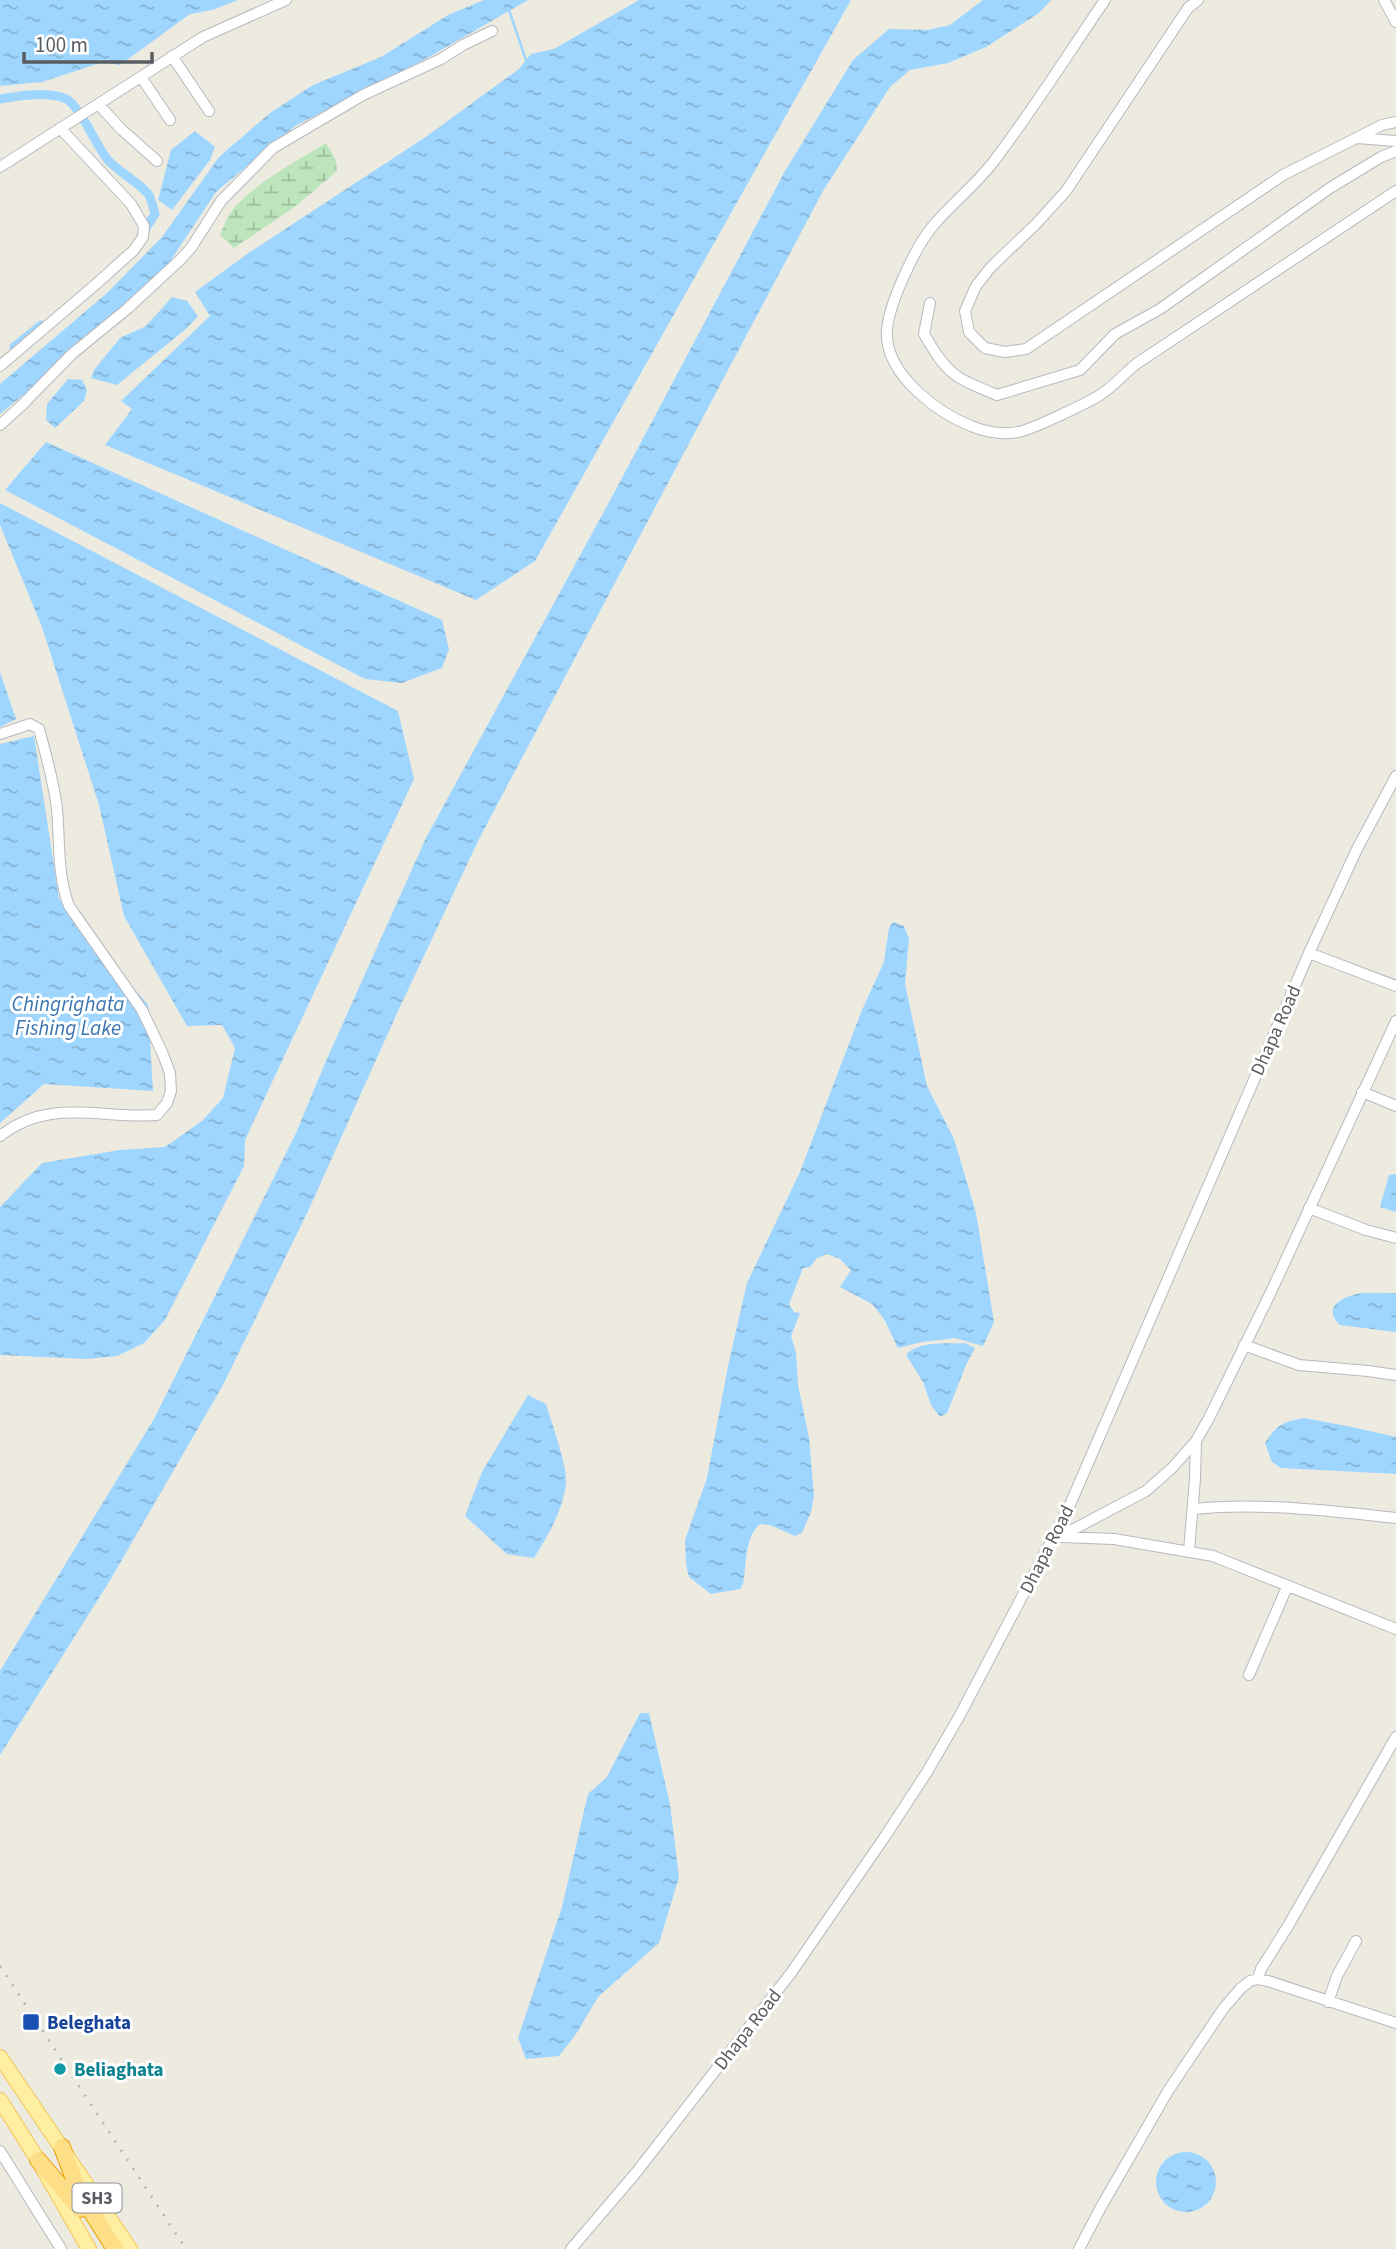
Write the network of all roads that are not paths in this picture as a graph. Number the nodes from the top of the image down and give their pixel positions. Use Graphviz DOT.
graph roads {
  1 [pos="286,0"];
  2 [pos="1105,0"];
  3 [pos="1198,0"];
  4 [pos="1384,0"];
  5 [pos="1396,22"];
  6 [pos="492,31"];
  7 [pos="172,56"];
  8 [pos="141,77"];
  9 [pos="97,106"];
  10 [pos="209,111"];
  11 [pos="170,120"];
  12 [pos="1396,122"];
  13 [pos="60,128"];
  14 [pos="1355,138"];
  15 [pos="1396,141"];
  16 [pos="1396,151"];
  17 [pos="157,161"];
  18 [pos="0,167"];
  19 [pos="1396,191"];
  20 [pos="930,303"];
  21 [pos="0,366"];
  22 [pos="0,425"];
  23 [pos="0,734"];
  24 [pos="1396,776"];
  25 [pos="1308,953"];
  26 [pos="1396,986"];
  27 [pos="1396,1021"];
  28 [pos="1362,1092"];
  29 [pos="1396,1106"];
  30 [pos="0,1136"];
  31 [pos="1308,1208"];
  32 [pos="1396,1238"];
  33 [pos="1244,1345"];
  34 [pos="1396,1375"];
  35 [pos="1196,1441"];
  36 [pos="1193,1509"];
  37 [pos="1396,1518"];
  38 [pos="1056,1538"];
  39 [pos="1189,1551"];
  40 [pos="1287,1587"];
  41 [pos="1396,1629"];
  42 [pos="1249,1675"];
  43 [pos="1396,1737"];
  44 [pos="1356,1941"];
  45 [pos="1258,1979"];
  46 [pos="1328,2002"];
  47 [pos="1396,2023"];
  48 [pos="0,2057"];
  49 [pos="0,2100"];
  50 [pos="62,2147"];
  51 [pos="0,2151"];
  52 [pos="38,2160"];
  53 [pos="61,2249"];
  54 [pos="89,2249"];
  55 [pos="107,2249"];
  56 [pos="115,2249"];
  57 [pos="130,2249"];
  58 [pos="571,2249"];
  59 [pos="1079,2249"];
  1 -- 7 [label="street"];
  2 -- 19 [label="street"];
  3 -- 14 [label="street"];
  4 -- 5 [label="street"];
  6 -- 22 [label="street"];
  7 -- 8 [label="street"];
  7 -- 10 [label="street"];
  8 -- 9 [label="street"];
  8 -- 11 [label="street"];
  9 -- 13 [label="street"];
  9 -- 17 [label="street"];
  12 -- 14 [label="street"];
  13 -- 18 [label="street"];
  13 -- 21 [label="street"];
  14 -- 15 [label="street"];
  16 -- 20 [label="street"];
  23 -- 30 [label="street"];
  24 -- 25 [label="street, Dhapa Road"];
  25 -- 26 [label="street"];
  25 -- 38 [label="street, Dhapa Road"];
  27 -- 28 [label="street"];
  28 -- 29 [label="street"];
  28 -- 31 [label="street"];
  31 -- 32 [label="street"];
  31 -- 33 [label="street"];
  33 -- 34 [label="street"];
  33 -- 35 [label="street"];
  35 -- 36 [label="street"];
  35 -- 38 [label="street"];
  36 -- 37 [label="street"];
  36 -- 39 [label="street"];
  38 -- 39 [label="street"];
  38 -- 58 [label="street, Dhapa Road"];
  39 -- 40 [label="street"];
  40 -- 41 [label="street"];
  40 -- 42 [label="street"];
  43 -- 45 [label="street"];
  44 -- 46 [label="street"];
  45 -- 46 [label="street"];
  45 -- 59 [label="street"];
  46 -- 47 [label="street"];
  48 -- 50 [label="main road, SH3"];
  49 -- 52 [label="main road, SH3"];
  50 -- 56 [label="highway"];
  50 -- 57 [label="main road, SH3"];
  51 -- 53 [label="street"];
  52 -- 54 [label="main road, SH3"];
  52 -- 55 [label="highway"];
}
